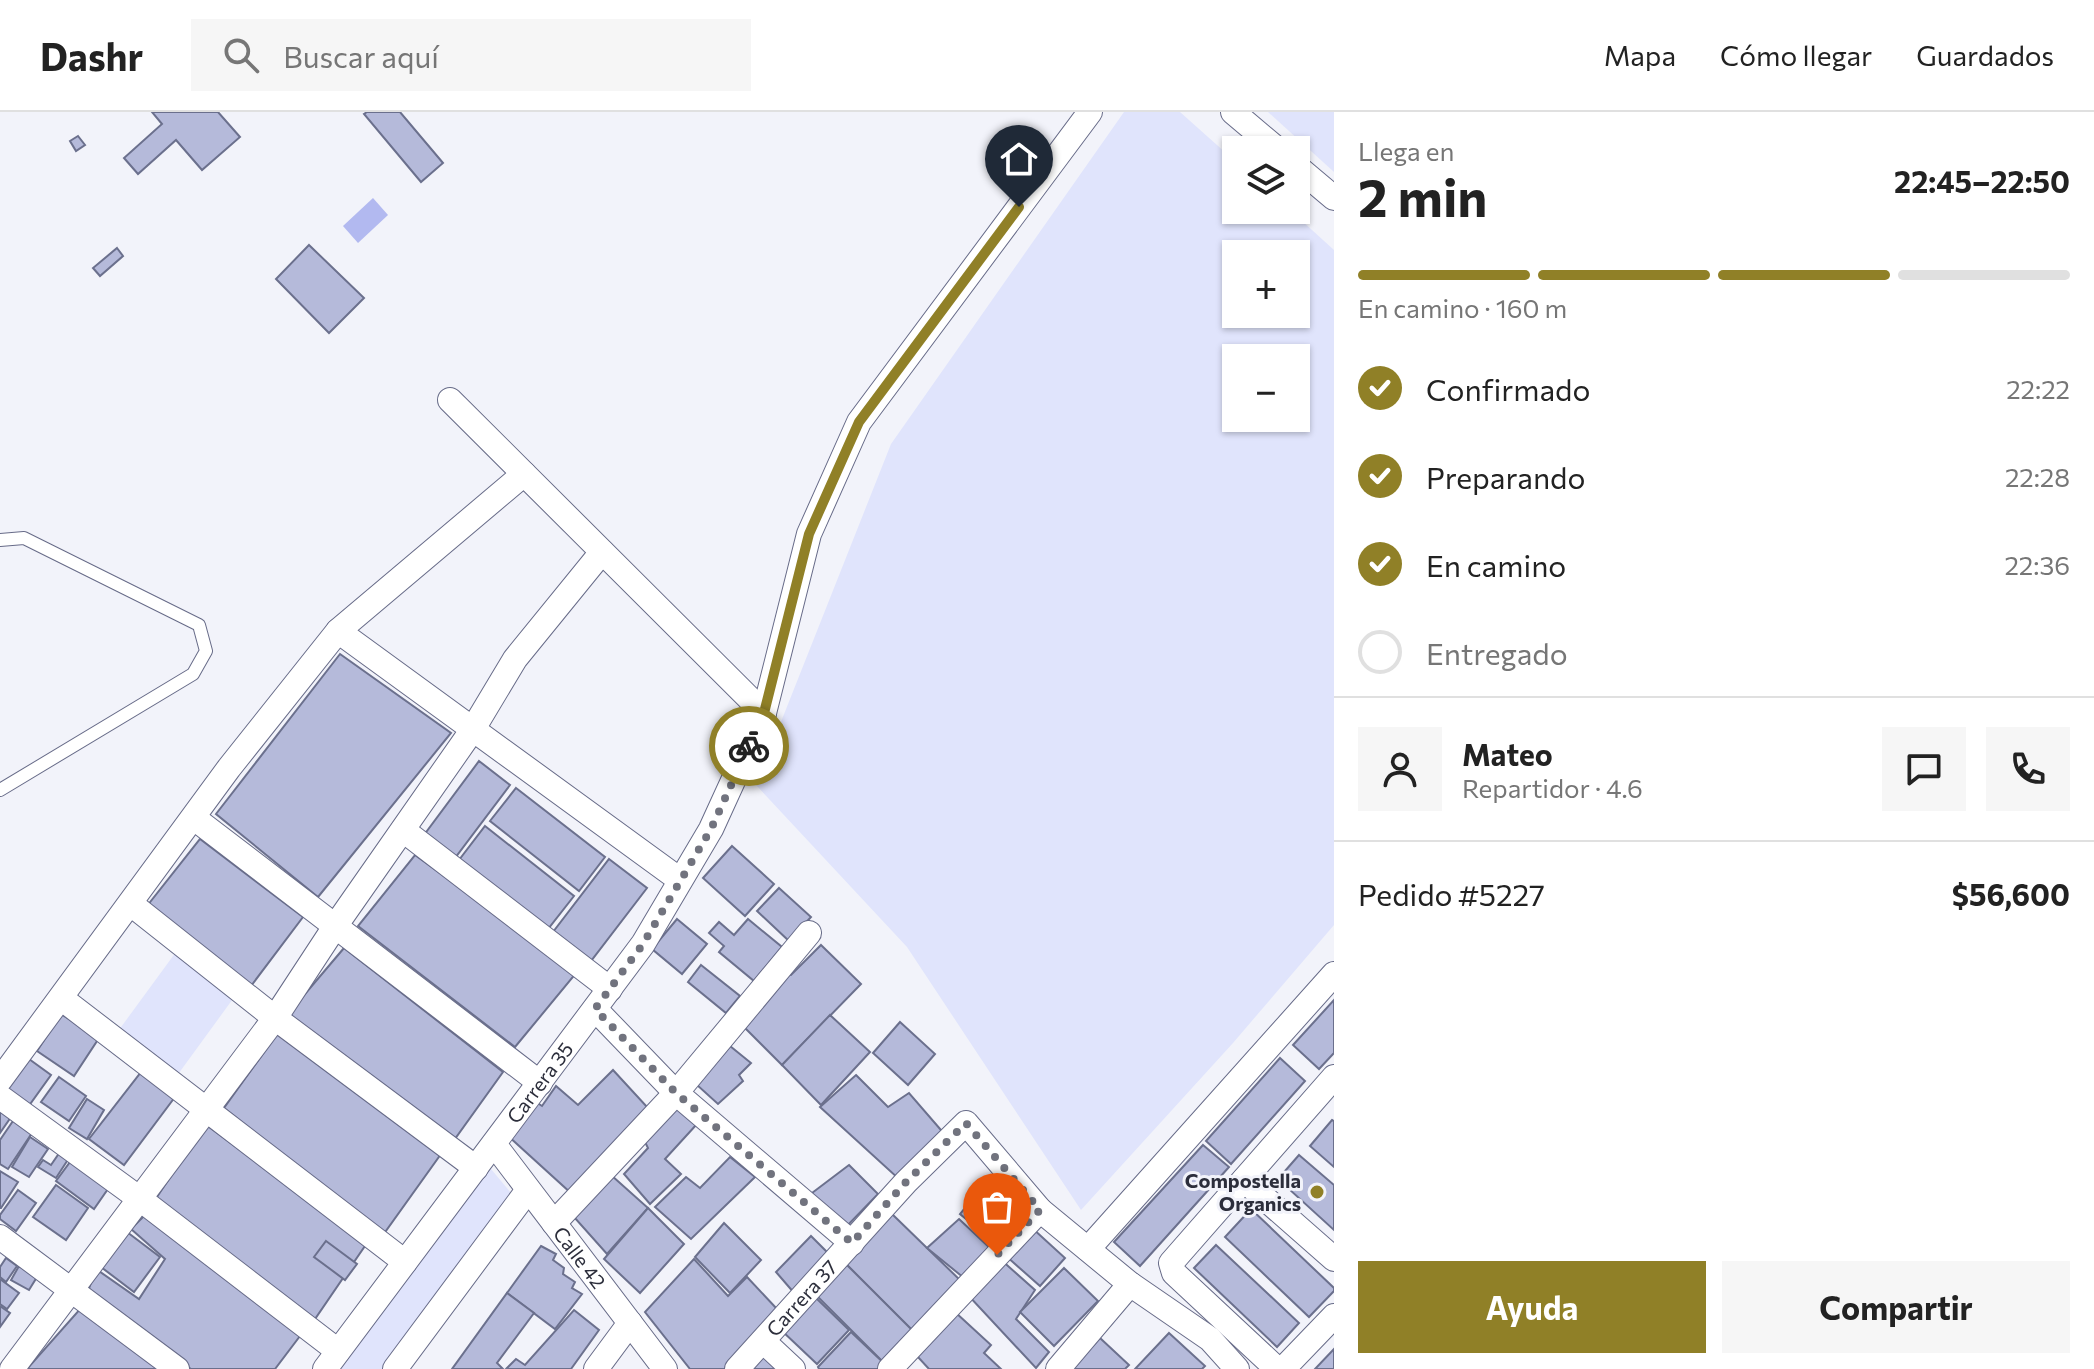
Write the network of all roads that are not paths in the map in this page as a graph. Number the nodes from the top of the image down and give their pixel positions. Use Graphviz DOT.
graph roads {
  1 [pos="1090,112"];
  2 [pos="1233,112"];
  3 [pos="1261,136"];
  4 [pos="1310,178"];
  5 [pos="1334,198"];
  6 [pos="450,400"];
  7 [pos="524,474"];
  8 [pos="0,540"];
  9 [pos="602,552"];
  10 [pos="338,631"];
  11 [pos="764,713"];
  12 [pos="473,729"];
  13 [pos="0,790"];
  14 [pos="194,818"];
  15 [pos="403,830"];
  16 [pos="680,880"];
  17 [pos="131,904"];
  18 [pos="336,925"];
  19 [pos="809,933"];
  20 [pos="1334,974"];
  21 [pos="610,989"];
  22 [pos="61,998"];
  23 [pos="595,1009"];
  24 [pos="275,1018"];
  25 [pos="0,1080"];
  26 [pos="540,1083"];
  27 [pos="1332,1084"];
  28 [pos="676,1093"];
  29 [pos="0,1097"];
  30 [pos="206,1110"];
  31 [pos="494,1144"];
  32 [pos="476,1168"];
  33 [pos="1244,1180"];
  34 [pos="528,1190"];
  35 [pos="140,1199"];
  36 [pos="1040,1210"];
  37 [pos="554,1223"];
  38 [pos="0,1237"];
  39 [pos="852,1243"];
  40 [pos="1088,1249"];
  41 [pos="1334,1259"];
  42 [pos="405,1262"];
  43 [pos="1130,1284"];
  44 [pos="71,1290"];
  45 [pos="1334,1316"];
  46 [pos="630,1323"];
  47 [pos="763,1341"];
  48 [pos="331,1360"];
  49 [pos="12,1369"];
  50 [pos="177,1369"];
  51 [pos="395,1369"];
  52 [pos="596,1369"];
  53 [pos="665,1369"];
  54 [pos="737,1369"];
  55 [pos="793,1369"];
  56 [pos="890,1369"];
  57 [pos="1058,1369"];
  58 [pos="1237,1369"];
  59 [pos="1280,1369"];
  1 -- 11 [label="street, Carrera 35"];
  2 -- 3 [label="street"];
  4 -- 5 [label="street"];
  6 -- 7 [label="street"];
  7 -- 9 [label="street"];
  7 -- 10 [label="street"];
  8 -- 13 [label="lane"];
  9 -- 11 [label="street"];
  9 -- 12 [label="street"];
  10 -- 12 [label="street"];
  10 -- 14 [label="street"];
  11 -- 16 [label="street, Carrera 35"];
  12 -- 15 [label="street"];
  12 -- 16 [label="street"];
  14 -- 17 [label="street"];
  14 -- 18 [label="street"];
  15 -- 18 [label="street"];
  15 -- 21 [label="street"];
  16 -- 21 [label="street, Carrera 35"];
  17 -- 22 [label="street"];
  17 -- 24 [label="street"];
  18 -- 24 [label="street"];
  18 -- 26 [label="street"];
  19 -- 28 [label="street"];
  20 -- 40 [label="street"];
  21 -- 23 [label="street, Carrera 35"];
  22 -- 25 [label="street"];
  22 -- 30 [label="street"];
  23 -- 26 [label="street, Carrera 35"];
  23 -- 28 [label="street"];
  24 -- 30 [label="street"];
  24 -- 32 [label="street"];
  26 -- 31 [label="street, Carrera 35"];
  27 -- 33 [label="street"];
  28 -- 37 [label="street"];
  28 -- 39 [label="street"];
  29 -- 35 [label="street"];
  30 -- 35 [label="street"];
  30 -- 42 [label="street"];
  31 -- 32 [label="street, Carrera 35"];
  31 -- 34 [label="street, Calle 42"];
  32 -- 42 [label="street, Carrera 35"];
  33 -- 41 [label="street"];
  33 -- 59 [label="street"];
  34 -- 37 [label="street, Calle 42"];
  34 -- 51 [label="street"];
  35 -- 44 [label="street"];
  35 -- 48 [label="street"];
  36 -- 39 [label="street, Carrera 37"];
  36 -- 40 [label="street"];
  36 -- 56 [label="street"];
  37 -- 46 [label="street, Calle 42"];
  38 -- 44 [label="street"];
  39 -- 47 [label="street, Carrera 37"];
  40 -- 43 [label="street"];
  42 -- 48 [label="street, Carrera 35"];
  43 -- 57 [label="street"];
  43 -- 58 [label="street"];
  44 -- 49 [label="street"];
  44 -- 50 [label="street"];
  45 -- 59 [label="street"];
  46 -- 52 [label="street"];
  46 -- 53 [label="street, Calle 42"];
  47 -- 54 [label="street, Carrera 37"];
  47 -- 55 [label="street"];
}
